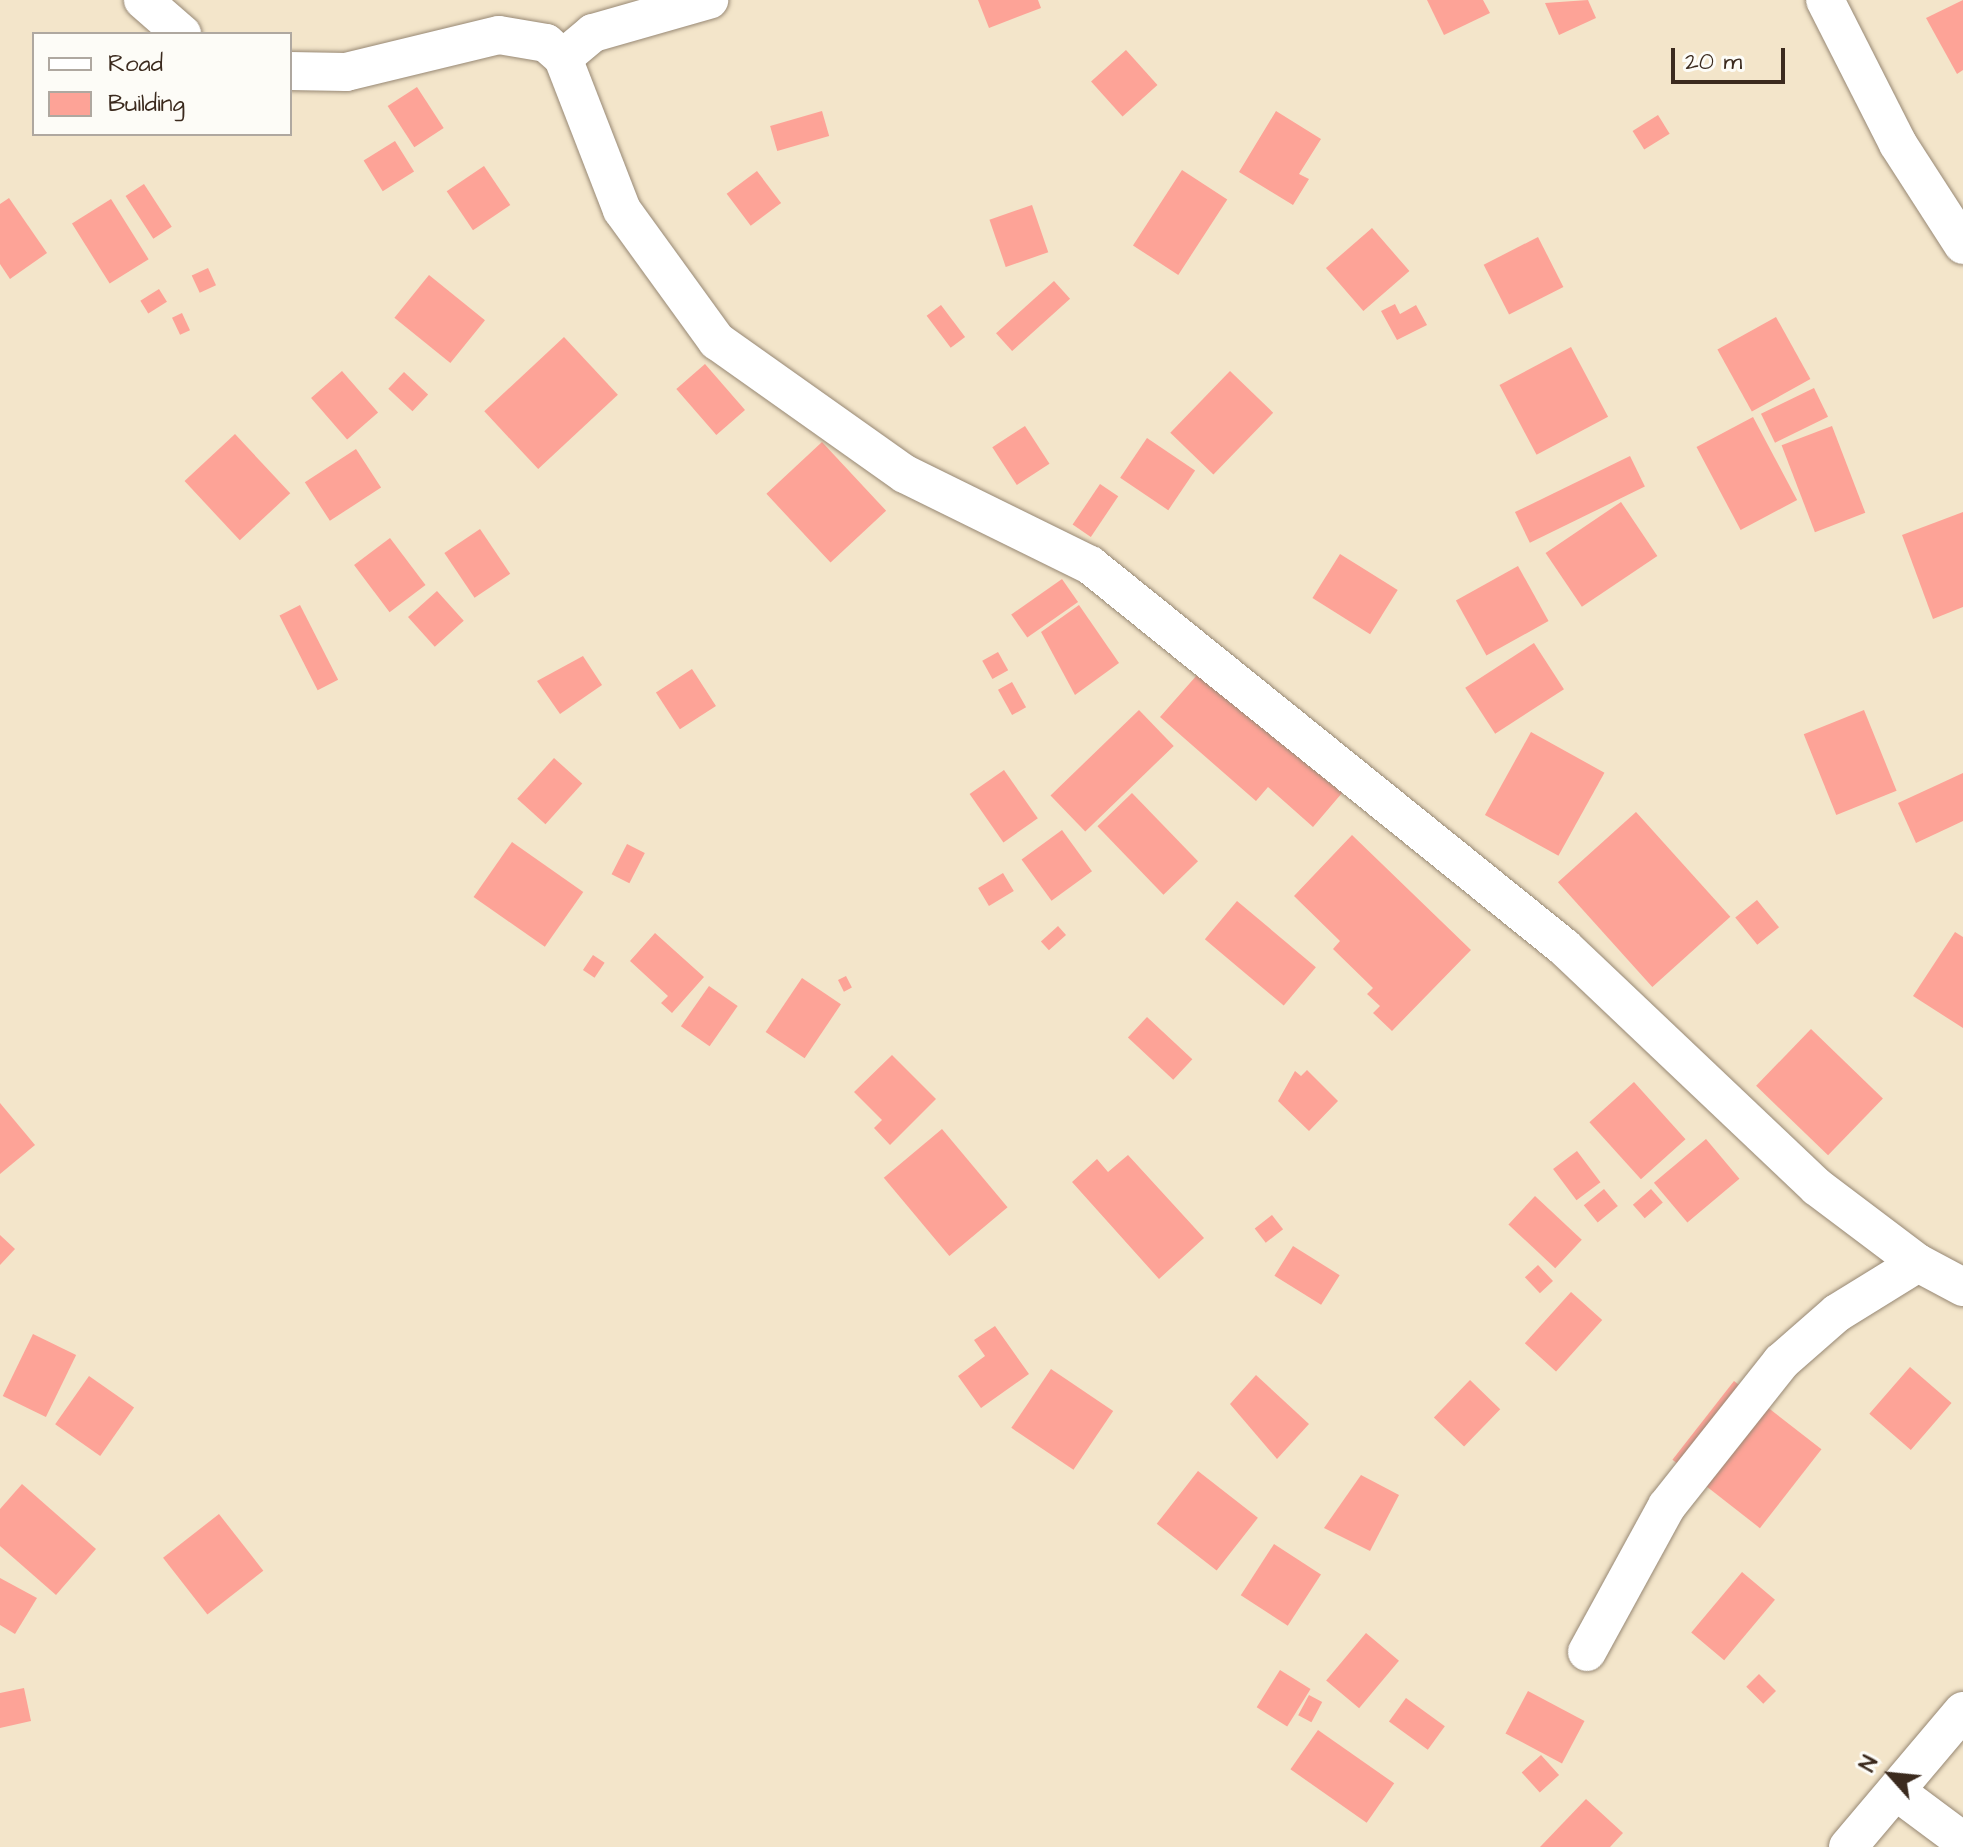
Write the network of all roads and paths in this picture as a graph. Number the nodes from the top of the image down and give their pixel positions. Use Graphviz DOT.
graph roads {
  1 [pos="143,0"];
  2 [pos="709,0"];
  3 [pos="1825,0"];
  4 [pos="180,32"];
  5 [pos="563,58"];
  6 [pos="292,71"];
  7 [pos="1963,245"];
  8 [pos="1918,1263"];
  9 [pos="1963,1287"];
  10 [pos="1587,1652"];
  11 [pos="1963,1711"];
  12 [pos="1897,1792"];
  13 [pos="1963,1841"];
  14 [pos="1848,1847"];
  1 -- 4 [label="street"];
  2 -- 5 [label="street"];
  3 -- 7 [label="street"];
  5 -- 6 [label="street"];
  5 -- 8 [label="street"];
  8 -- 9 [label="street"];
  8 -- 10 [label="street"];
  11 -- 12 [label="street"];
  12 -- 13 [label="street"];
  12 -- 14 [label="street"];
}
